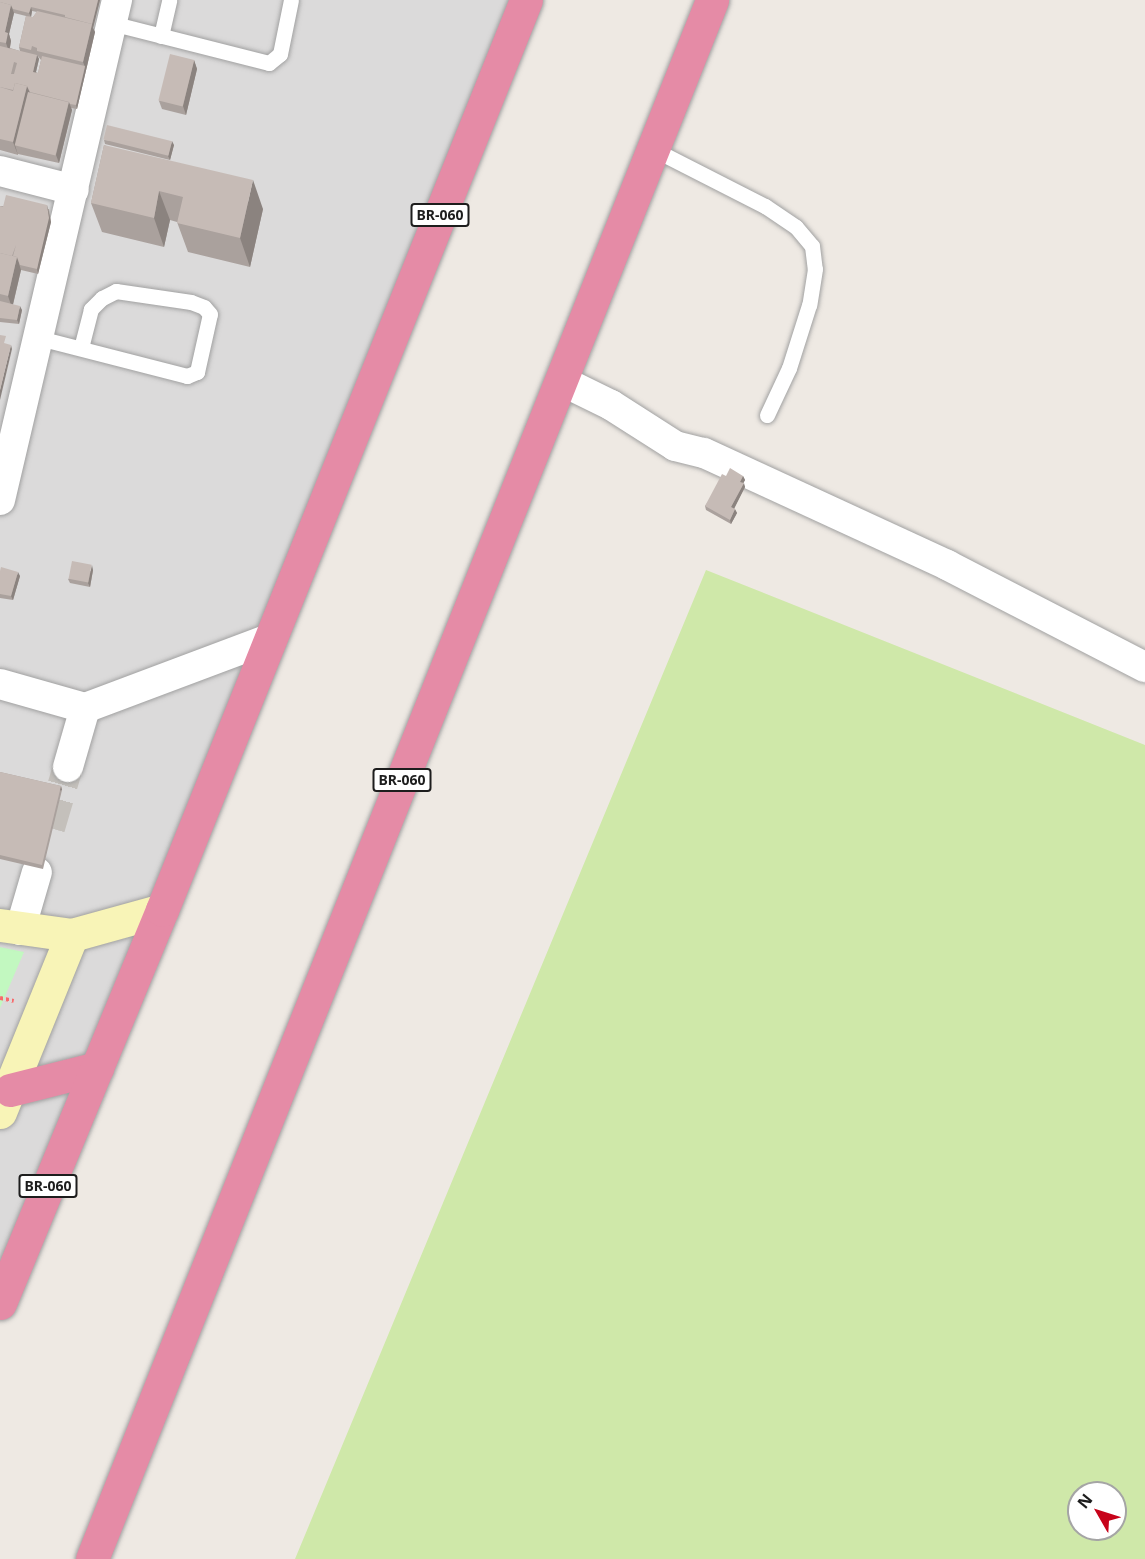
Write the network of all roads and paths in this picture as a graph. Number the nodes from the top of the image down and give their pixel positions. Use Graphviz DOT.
graph roads {
  1 [pos="169,0"];
  2 [pos="291,0"];
  3 [pos="526,0"];
  4 [pos="712,0"];
  5 [pos="114,12"];
  6 [pos="161,36"];
  7 [pos="653,149"];
  8 [pos="0,171"];
  9 [pos="74,189"];
  10 [pos="39,338"];
  11 [pos="81,348"];
  12 [pos="562,381"];
  13 [pos="767,415"];
  14 [pos="8,428"];
  15 [pos="0,500"];
  16 [pos="269,639"];
  17 [pos="1145,667"];
  18 [pos="0,684"];
  19 [pos="85,708"];
  20 [pos="68,767"];
  21 [pos="37,872"];
  22 [pos="162,910"];
  23 [pos="10,927"];
  24 [pos="72,935"];
  25 [pos="97,1068"];
  26 [pos="3,1097"];
  27 [pos="0,1303"];
  28 [pos="92,1559"];
  1 -- 6 [label="lane"];
  2 -- 6 [label="lane"];
  3 -- 16 [label="highway, BR-060"];
  4 -- 7 [label="highway, BR-060"];
  5 -- 6 [label="lane"];
  5 -- 9 [label="street"];
  7 -- 12 [label="highway, BR-060"];
  7 -- 13 [label="lane"];
  8 -- 9 [label="street"];
  9 -- 10 [label="street"];
  10 -- 11 [label="lane"];
  10 -- 14 [label="street"];
  11 -- 11 [label="lane"];
  12 -- 17 [label="street"];
  12 -- 28 [label="highway, BR-060"];
  14 -- 15 [label="street"];
  16 -- 19 [label="street"];
  16 -- 22 [label="highway, BR-060"];
  18 -- 19 [label="street"];
  19 -- 20 [label="street"];
  21 -- 23 [label="street"];
  22 -- 24 [label="main road"];
  22 -- 25 [label="highway, BR-060"];
  23 -- 24 [label="main road"];
  24 -- 26 [label="main road"];
  25 -- 26 [label="highway"];
  25 -- 27 [label="highway, BR-060"];
}
